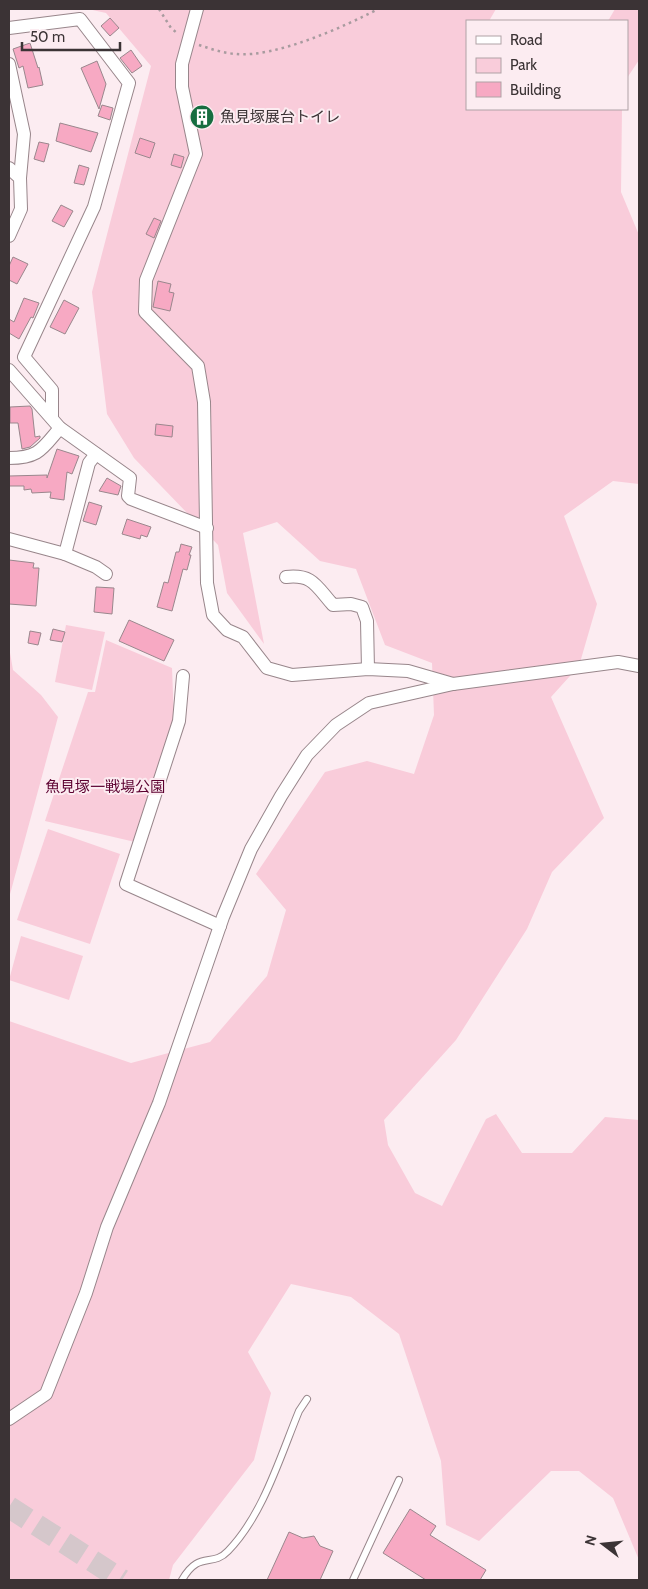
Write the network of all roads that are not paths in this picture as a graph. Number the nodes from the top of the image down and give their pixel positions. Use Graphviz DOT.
graph roads {
  1 [pos="197,9"];
  2 [pos="9,28"];
  3 [pos="9,64"];
  4 [pos="9,168"];
  5 [pos="20,178"];
  6 [pos="9,236"];
  7 [pos="9,370"];
  8 [pos="56,423"];
  9 [pos="96,454"];
  10 [pos="9,458"];
  11 [pos="207,528"];
  12 [pos="9,540"];
  13 [pos="65,554"];
  14 [pos="106,574"];
  15 [pos="286,578"];
  16 [pos="639,666"];
  17 [pos="368,669"];
  18 [pos="183,676"];
  19 [pos="453,684"];
  20 [pos="220,926"];
  21 [pos="307,1399"];
  22 [pos="9,1419"];
  23 [pos="399,1480"];
  24 [pos="182,1580"];
  25 [pos="353,1580"];
  1 -- 11 [label="street"];
  2 -- 8 [label="street"];
  3 -- 5 [label="street"];
  4 -- 5 [label="street"];
  5 -- 6 [label="street"];
  7 -- 8 [label="street"];
  8 -- 9 [label="street"];
  8 -- 10 [label="street"];
  9 -- 11 [label="street"];
  9 -- 13 [label="street"];
  11 -- 17 [label="street"];
  12 -- 13 [label="street"];
  13 -- 14 [label="street"];
  15 -- 17 [label="street"];
  16 -- 19 [label="street"];
  17 -- 19 [label="street"];
  18 -- 20 [label="street"];
  19 -- 20 [label="street"];
  20 -- 22 [label="street"];
  21 -- 24 [label="lane"];
  23 -- 25 [label="lane"];
}
